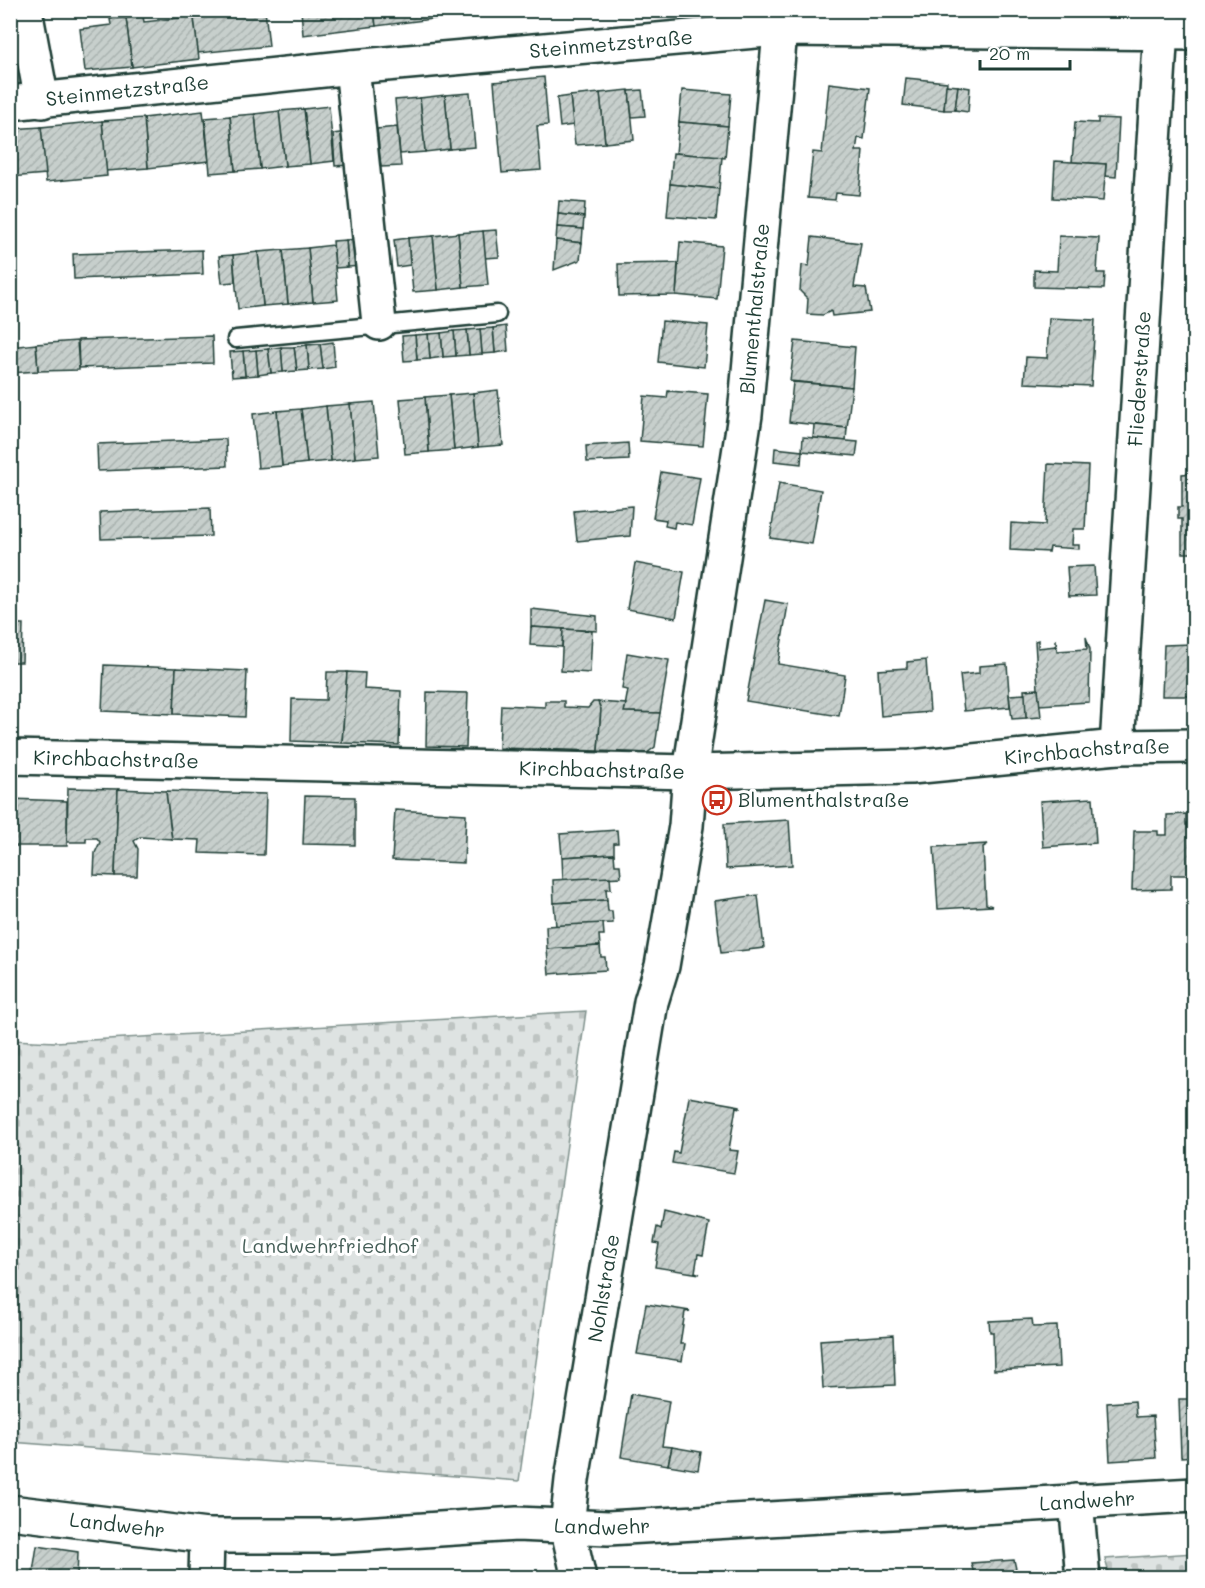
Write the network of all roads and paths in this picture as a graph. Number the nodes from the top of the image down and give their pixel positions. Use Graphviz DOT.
graph roads {
  1 [pos="26,10"];
  2 [pos="781,20"];
  3 [pos="1162,22"];
  4 [pos="1194,33"];
  5 [pos="352,67"];
  6 [pos="26,102"];
  7 [pos="497,314"];
  8 [pos="379,323"];
  9 [pos="236,339"];
  10 [pos="1194,746"];
  11 [pos="1117,747"];
  12 [pos="10,757"];
  13 [pos="690,772"];
  14 [pos="652,998"];
  15 [pos="1194,1494"];
  16 [pos="1076,1501"];
  17 [pos="10,1512"];
  18 [pos="567,1526"];
  19 [pos="207,1536"];
  20 [pos="206,1578"];
  21 [pos="579,1578"];
  22 [pos="1083,1578"];
  1 -- 6 [label="street"];
  2 -- 3 [label="street, Steinmetzstraße"];
  2 -- 5 [label="street, Steinmetzstraße"];
  2 -- 13 [label="street, Blumenthalstraße"];
  3 -- 4 [label="street, Steinmetzstraße"];
  3 -- 11 [label="street, Fliederstraße"];
  5 -- 6 [label="street, Steinmetzstraße"];
  5 -- 8 [label="street"];
  7 -- 8 [label="lane"];
  8 -- 9 [label="lane"];
  10 -- 11 [label="street, Kirchbachstraße"];
  11 -- 13 [label="street, Kirchbachstraße"];
  12 -- 13 [label="street, Kirchbachstraße"];
  13 -- 14 [label="street, Blumenthalstraße"];
  14 -- 18 [label="street, Nohlstraße"];
  15 -- 16 [label="street, Landwehr"];
  16 -- 18 [label="street, Landwehr"];
  16 -- 22 [label="street"];
  17 -- 19 [label="street, Landwehr"];
  18 -- 19 [label="street, Landwehr"];
  18 -- 21 [label="street, Nohlstraße"];
  19 -- 20 [label="street"];
}
